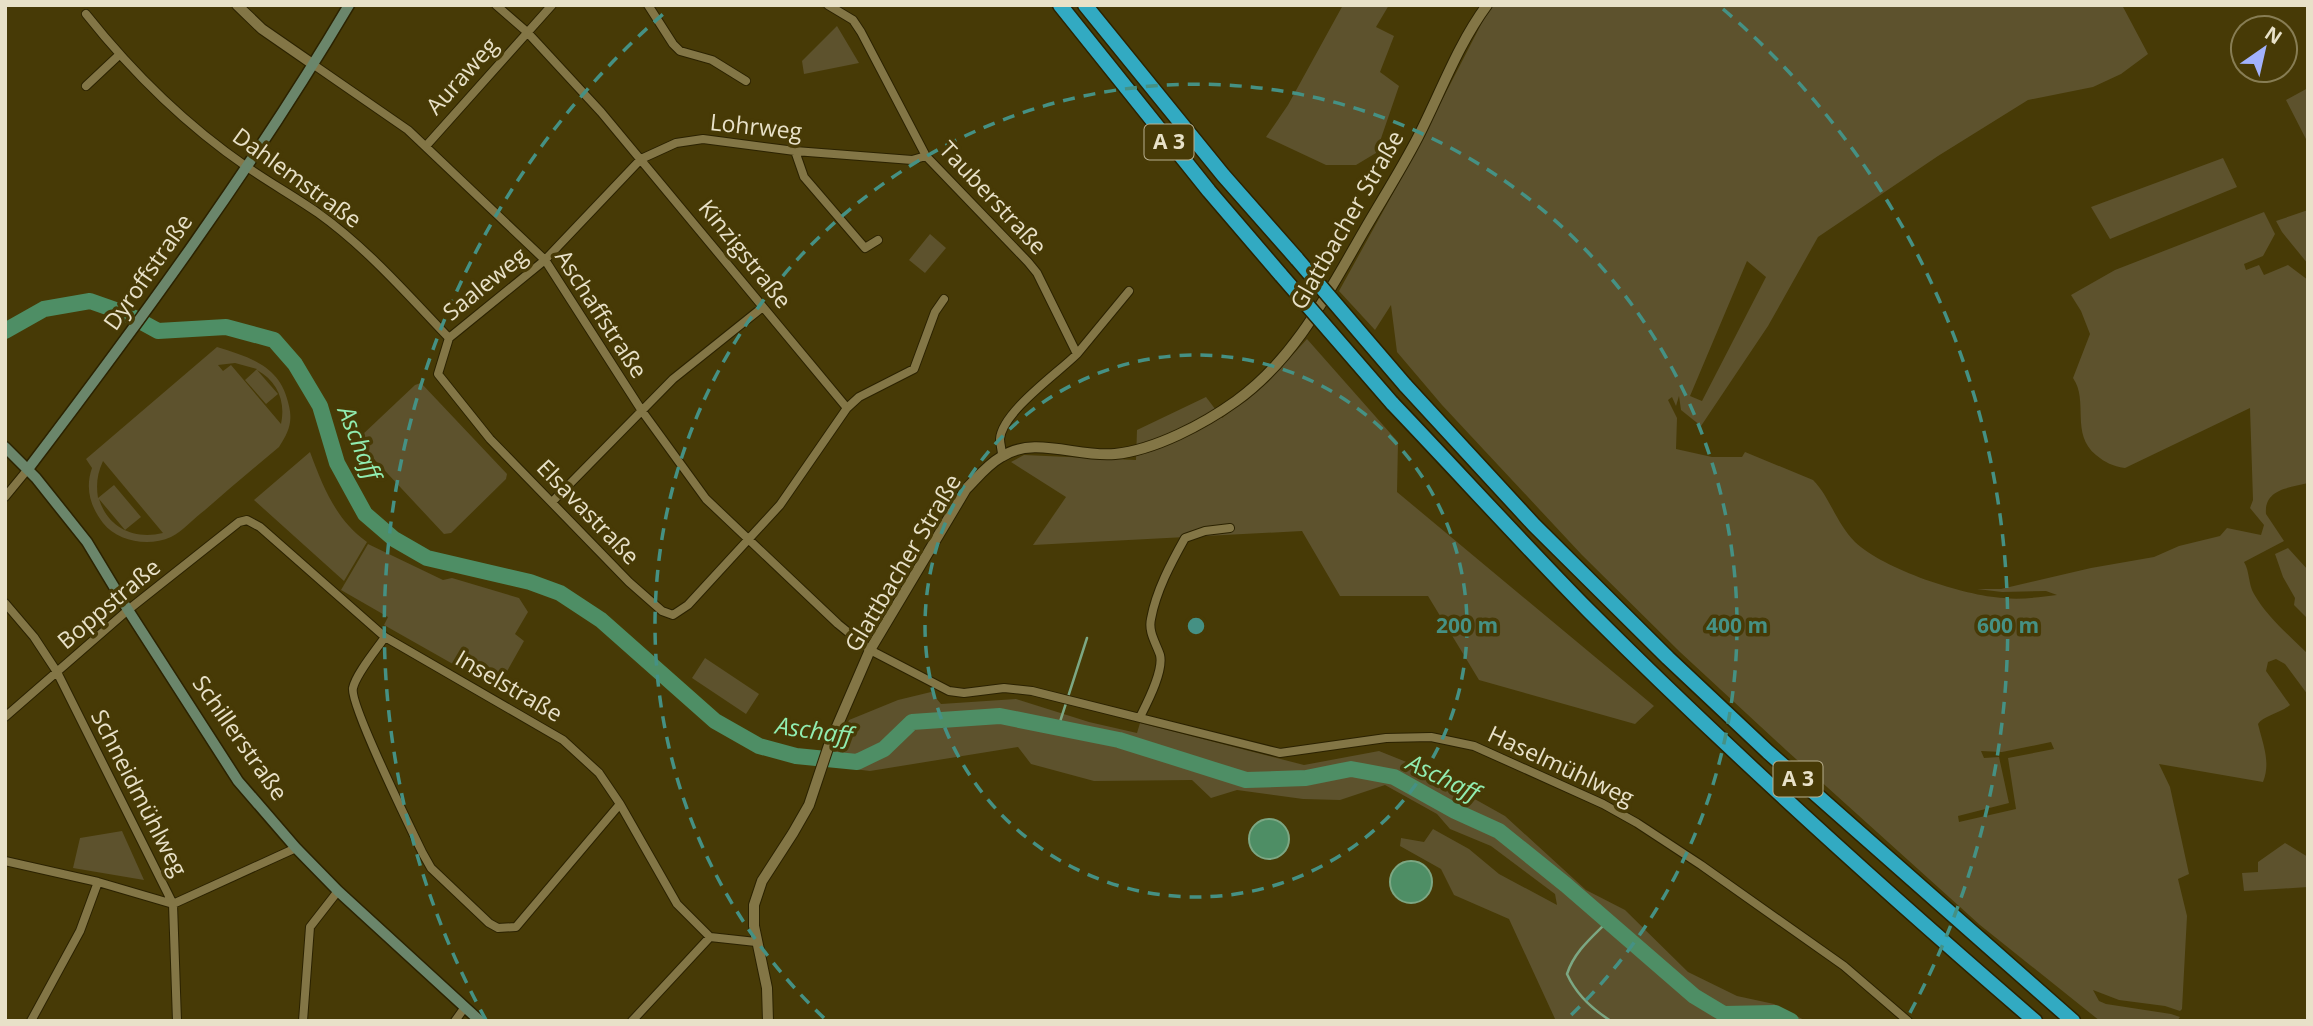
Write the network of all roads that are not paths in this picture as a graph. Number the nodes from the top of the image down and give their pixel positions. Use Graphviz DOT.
graph roads {
  1 [pos="237,5"];
  2 [pos="349,5"];
  3 [pos="496,5"];
  4 [pos="552,5"];
  5 [pos="648,5"];
  6 [pos="828,5"];
  7 [pos="1060,5"];
  8 [pos="1085,5"];
  9 [pos="1488,5"];
  10 [pos="86,14"];
  11 [pos="527,32"];
  12 [pos="119,55"];
  13 [pos="314,65"];
  14 [pos="746,81"];
  15 [pos="86,86"];
  16 [pos="426,146"];
  17 [pos="795,151"];
  18 [pos="926,156"];
  19 [pos="640,159"];
  20 [pos="247,167"];
  21 [pos="878,240"];
  22 [pos="545,260"];
  23 [pos="1129,291"];
  24 [pos="944,299"];
  25 [pos="763,307"];
  26 [pos="449,338"];
  27 [pos="1077,355"];
  28 [pos="847,408"];
  29 [pos="642,411"];
  30 [pos="5,447"];
  31 [pos="1003,455"];
  32 [pos="28,469"];
  33 [pos="5,497"];
  34 [pos="552,502"];
  35 [pos="239,522"];
  36 [pos="1230,527"];
  37 [pos="749,542"];
  38 [pos="5,603"];
  39 [pos="128,610"];
  40 [pos="384,637"];
  41 [pos="870,650"];
  42 [pos="57,672"];
  43 [pos="5,717"];
  44 [pos="1140,717"];
  45 [pos="620,804"];
  46 [pos="296,848"];
  47 [pos="5,861"];
  48 [pos="98,882"];
  49 [pos="338,891"];
  50 [pos="173,904"];
  51 [pos="710,937"];
  52 [pos="755,942"];
  53 [pos="465,1007"];
  54 [pos="31,1021"];
  55 [pos="177,1021"];
  56 [pos="303,1021"];
  57 [pos="455,1021"];
  58 [pos="480,1021"];
  59 [pos="632,1021"];
  60 [pos="768,1021"];
  61 [pos="1908,1021"];
  62 [pos="2035,1021"];
  63 [pos="2073,1021"];
  1 -- 13 [label="street, Aschaffstraße"];
  2 -- 13 [label="main road, Dyroffstraße"];
  3 -- 11 [label="street, Kinzigstraße"];
  4 -- 11 [label="street"];
  5 -- 14 [label="street"];
  6 -- 18 [label="street, Tauberstraße"];
  7 -- 62 [label="highway, A 3, bridge"];
  8 -- 63 [label="highway, A 3, bridge"];
  9 -- 31 [label="street, Glattbacher Straße"];
  10 -- 12 [label="street, Dahlemstraße"];
  11 -- 16 [label="street, Auraweg"];
  11 -- 19 [label="street, Kinzigstraße"];
  12 -- 15 [label="street"];
  12 -- 20 [label="street, Dahlemstraße"];
  13 -- 16 [label="street, Aschaffstraße"];
  13 -- 20 [label="main road, Dyroffstraße"];
  16 -- 22 [label="street, Aschaffstraße"];
  17 -- 18 [label="street, Lohrweg"];
  17 -- 19 [label="street, Lohrweg"];
  17 -- 21 [label="street"];
  18 -- 27 [label="street, Tauberstraße"];
  19 -- 22 [label="street, Lohrweg"];
  19 -- 25 [label="street, Kinzigstraße"];
  20 -- 26 [label="street, Dahlemstraße"];
  20 -- 32 [label="main road, Dyroffstraße"];
  22 -- 26 [label="street, Saaleweg"];
  22 -- 29 [label="street, Aschaffstraße"];
  23 -- 27 [label="street"];
  24 -- 28 [label="street"];
  25 -- 28 [label="street, Kinzigstraße"];
  25 -- 29 [label="street"];
  26 -- 34 [label="street, Elsavastraße"];
  27 -- 31 [label="street"];
  28 -- 37 [label="street"];
  29 -- 34 [label="street"];
  29 -- 37 [label="street, Aschaffstraße"];
  30 -- 32 [label="main road, Schillerstraße"];
  31 -- 41 [label="street, Glattbacher Straße"];
  32 -- 33 [label="street, Dyroffstraße"];
  32 -- 39 [label="main road, Schillerstraße"];
  34 -- 37 [label="street, Elsavastraße"];
  35 -- 39 [label="street, Boppstraße"];
  35 -- 40 [label="street, Inselstraße"];
  36 -- 44 [label="street"];
  37 -- 41 [label="street, Aschaffstraße"];
  38 -- 42 [label="street, Schneidmühlweg"];
  39 -- 42 [label="street, Boppstraße"];
  39 -- 46 [label="main road, Schillerstraße"];
  40 -- 45 [label="street, Inselstraße"];
  40 -- 45 [label="street"];
  41 -- 44 [label="street, Haselmühlweg"];
  41 -- 52 [label="street, Glattbacher Straße"];
  42 -- 43 [label="street, Boppstraße"];
  42 -- 50 [label="street, Schneidmühlweg"];
  44 -- 61 [label="street, Haselmühlweg"];
  45 -- 51 [label="street, Inselstraße"];
  46 -- 49 [label="main road, Schillerstraße"];
  46 -- 50 [label="street"];
  47 -- 48 [label="street"];
  48 -- 50 [label="street"];
  48 -- 54 [label="street"];
  49 -- 53 [label="main road, Schillerstraße"];
  49 -- 56 [label="street"];
  50 -- 55 [label="street, Schneidmühlweg"];
  51 -- 52 [label="street"];
  51 -- 59 [label="street"];
  52 -- 60 [label="street, Glattbacher Straße"];
  53 -- 57 [label="street"];
  53 -- 58 [label="main road, Schillerstraße"];
}
